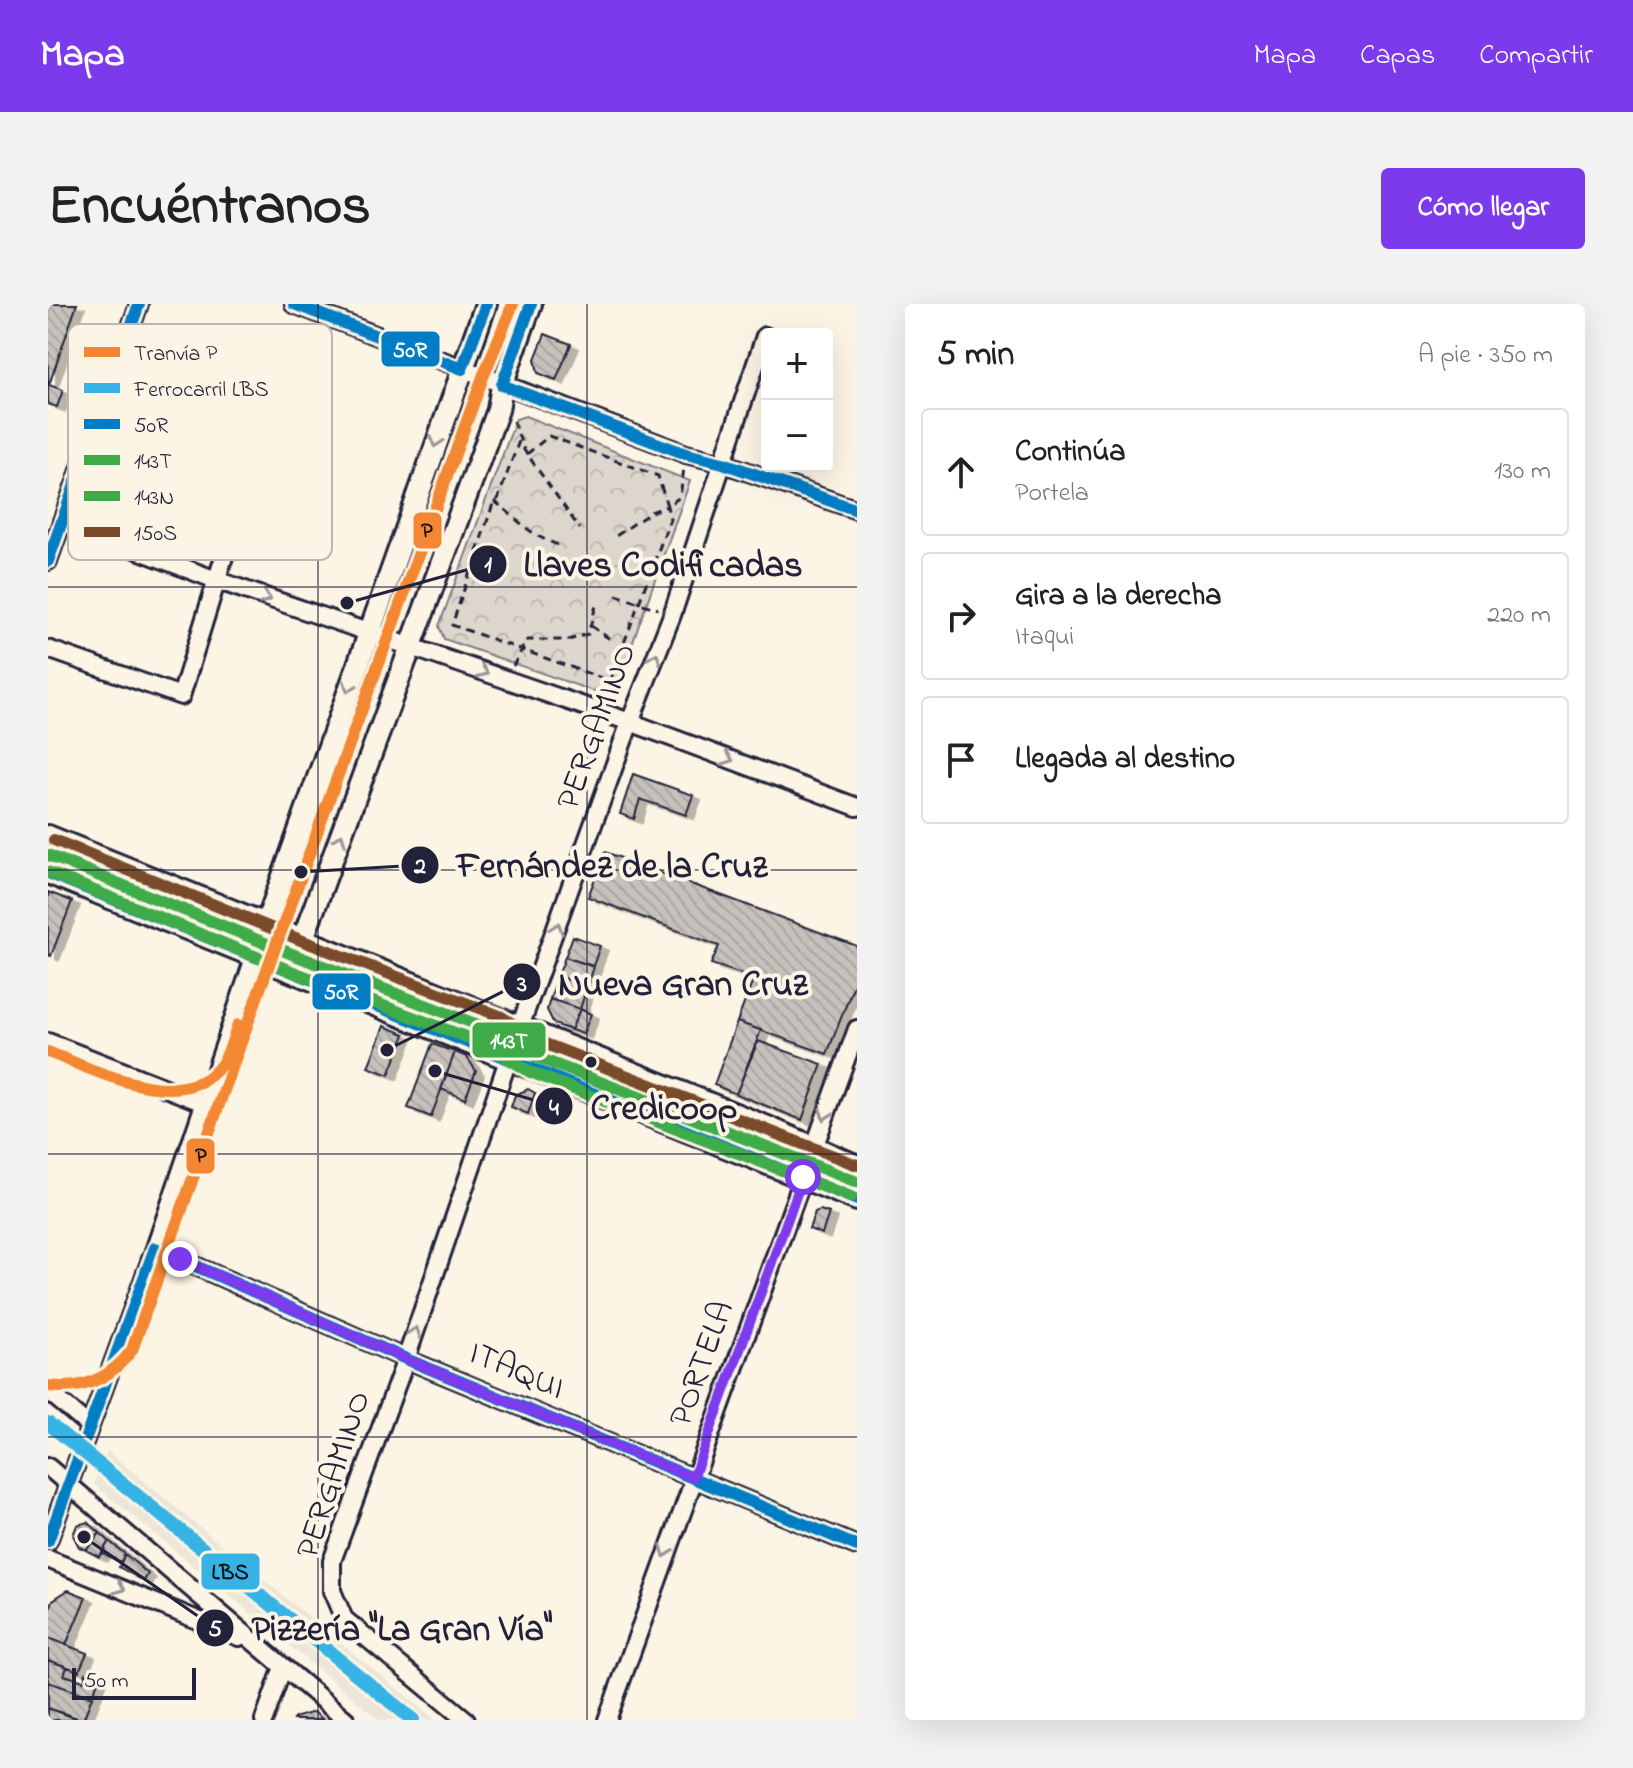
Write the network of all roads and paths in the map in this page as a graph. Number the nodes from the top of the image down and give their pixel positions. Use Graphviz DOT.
graph roads {
  1 [pos="139,304"];
  2 [pos="294,304"];
  3 [pos="486,304"];
  4 [pos="531,304"];
  5 [pos="132,324"];
  6 [pos="761,348"];
  7 [pos="462,369"];
  8 [pos="502,385"];
  9 [pos="498,410"];
  10 [pos="519,441"];
  11 [pos="527,454"];
  12 [pos="686,454"];
  13 [pos="723,463"];
  14 [pos="494,501"];
  15 [pos="68,504"];
  16 [pos="667,506"];
  17 [pos="857,510"];
  18 [pos="62,521"];
  19 [pos="68,523"];
  20 [pos="580,529"];
  21 [pos="613,538"];
  22 [pos="559,545"];
  23 [pos="164,560"];
  24 [pos="222,560"];
  25 [pos="48,561"];
  26 [pos="216,580"];
  27 [pos="616,595"];
  28 [pos="597,602"];
  29 [pos="638,602"];
  30 [pos="672,615"];
  31 [pos="591,626"];
  32 [pos="368,634"];
  33 [pos="610,639"];
  34 [pos="410,646"];
  35 [pos="521,648"];
  36 [pos="48,649"];
  37 [pos="507,681"];
  38 [pos="630,722"];
  39 [pos="857,807"];
  40 [pos="48,836"];
  41 [pos="48,855"];
  42 [pos="48,873"];
  43 [pos="260,940"];
  44 [pos="297,955"];
  45 [pos="857,1029"];
  46 [pos="48,1042"];
  47 [pos="515,1044"];
  48 [pos="204,1103"];
  49 [pos="808,1162"];
  50 [pos="857,1166"];
  51 [pos="857,1182"];
  52 [pos="857,1200"];
  53 [pos="155,1248"];
  54 [pos="406,1359"];
  55 [pos="48,1391"];
  56 [pos="89,1426"];
  57 [pos="48,1467"];
  58 [pos="693,1478"];
  59 [pos="68,1484"];
  60 [pos="48,1541"];
  61 [pos="857,1546"];
  62 [pos="48,1559"];
  63 [pos="253,1642"];
  64 [pos="283,1667"];
  65 [pos="412,1711"];
  66 [pos="264,1720"];
  67 [pos="346,1720"];
  68 [pos="422,1720"];
  69 [pos="466,1720"];
  70 [pos="607,1720"];
  1 -- 5 [label="street"];
  2 -- 7 [label="street"];
  3 -- 7 [label="main road"];
  4 -- 8 [label="main road"];
  6 -- 13 [label="street, PERGAMINO"];
  7 -- 8 [label="street"];
  7 -- 32 [label="main road, one-way"];
  8 -- 9 [label="main road"];
  8 -- 12 [label="street"];
  9 -- 10 [label="path"];
  9 -- 34 [label="main road"];
  10 -- 11 [label="path"];
  10 -- 14 [label="path"];
  11 -- 16 [label="path"];
  11 -- 20 [label="path"];
  12 -- 13 [label="street"];
  12 -- 16 [label="path"];
  13 -- 17 [label="street"];
  13 -- 30 [label="street, PERGAMINO"];
  14 -- 22 [label="path"];
  14 -- 35 [label="path"];
  15 -- 18 [label="street"];
  16 -- 21 [label="path"];
  16 -- 29 [label="path"];
  18 -- 19 [label="street"];
  18 -- 25 [label="street"];
  23 -- 26 [label="street"];
  24 -- 26 [label="street"];
  26 -- 32 [label="street, one-way"];
  26 -- 36 [label="street"];
  27 -- 29 [label="path"];
  28 -- 31 [label="path"];
  29 -- 30 [label="path"];
  29 -- 35 [label="path"];
  38 -- 30 [label="street, PERGAMINO, one-way"];
  31 -- 33 [label="path"];
  31 -- 35 [label="path"];
  32 -- 34 [label="street"];
  32 -- 43 [label="main road, one-way"];
  34 -- 37 [label="street, one-way"];
  44 -- 34 [label="main road, one-way"];
  35 -- 37 [label="path"];
  37 -- 38 [label="street"];
  38 -- 39 [label="street, one-way"];
  47 -- 38 [label="street, PERGAMINO, one-way"];
  40 -- 43 [label="main road"];
  41 -- 43 [label="street"];
  42 -- 43 [label="main road"];
  43 -- 44 [label="main road"];
  43 -- 44 [label="main road"];
  43 -- 48 [label="street"];
  44 -- 47 [label="main road"];
  44 -- 47 [label="main road"];
  45 -- 49 [label="street, PORTELA, one-way"];
  46 -- 48 [label="street"];
  47 -- 49 [label="main road"];
  47 -- 49 [label="main road"];
  54 -- 47 [label="street, PERGAMINO, one-way"];
  48 -- 53 [label="street"];
  49 -- 50 [label="main road"];
  49 -- 51 [label="street"];
  49 -- 52 [label="main road"];
  49 -- 58 [label="street, PORTELA"];
  53 -- 54 [label="street, ITAQUI"];
  53 -- 56 [label="street"];
  54 -- 58 [label="street, ITAQUI"];
  54 -- 69 [label="street, PERGAMINO"];
  55 -- 56 [label="street"];
  56 -- 59 [label="street"];
  57 -- 59 [label="street"];
  58 -- 61 [label="street, ITAQUI"];
  58 -- 70 [label="street, PORTELA, one-way"];
  59 -- 60 [label="street"];
  59 -- 63 [label="street"];
  62 -- 63 [label="street, one-way"];
  63 -- 64 [label="street"];
  64 -- 66 [label="street"];
  64 -- 67 [label="street"];
  65 -- 68 [label="path"];
}
